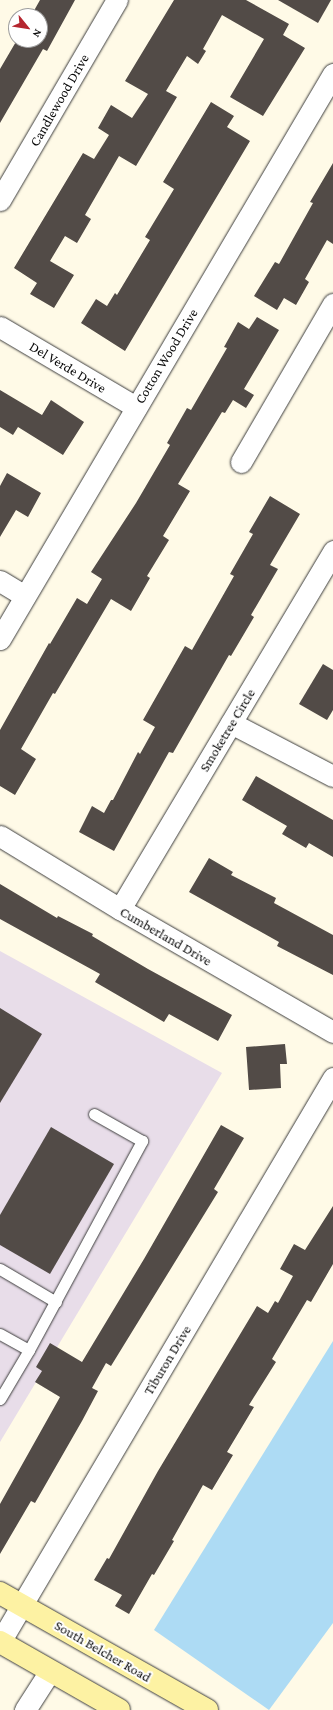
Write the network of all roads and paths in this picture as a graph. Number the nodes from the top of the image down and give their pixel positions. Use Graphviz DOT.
graph roads {
  1 [pos="117,0"];
  2 [pos="333,74"];
  3 [pos="0,200"];
  4 [pos="333,304"];
  5 [pos="0,327"];
  6 [pos="136,407"];
  7 [pos="241,462"];
  8 [pos="333,551"];
  9 [pos="0,581"];
  10 [pos="25,596"];
  11 [pos="0,639"];
  12 [pos="231,724"];
  13 [pos="333,776"];
  14 [pos="0,836"];
  15 [pos="120,909"];
  16 [pos="333,1032"];
  17 [pos="333,1078"];
  18 [pos="94,1114"];
  19 [pos="0,1269"];
  20 [pos="56,1302"];
  21 [pos="0,1334"];
  22 [pos="29,1350"];
  23 [pos="0,1399"];
  24 [pos="0,1593"];
  25 [pos="22,1605"];
  26 [pos="0,1642"];
  27 [pos="50,1671"];
  28 [pos="25,1710"];
  29 [pos="119,1710"];
  30 [pos="207,1710"];
  1 -- 3 [label="street, Candlewood Drive"];
  2 -- 6 [label="street, Cotton Wood Drive"];
  4 -- 7 [label="street"];
  5 -- 6 [label="street, Del Verde Drive"];
  6 -- 10 [label="street, Cotton Wood Drive"];
  8 -- 12 [label="street, Smoketree Circle"];
  9 -- 10 [label="street"];
  10 -- 11 [label="street, Cotton Wood Drive"];
  12 -- 13 [label="street"];
  12 -- 15 [label="street, Smoketree Circle"];
  14 -- 15 [label="street, Cumberland Drive"];
  15 -- 16 [label="street, Cumberland Drive"];
  17 -- 25 [label="street, Tiburon Drive"];
  18 -- 20 [label="lane"];
  19 -- 20 [label="lane"];
  20 -- 22 [label="lane"];
  21 -- 22 [label="lane"];
  22 -- 23 [label="lane"];
  24 -- 25 [label="main road, South Belcher Road"];
  25 -- 26 [label="street, Tiburon Drive"];
  25 -- 30 [label="main road, South Belcher Road"];
  26 -- 27 [label="main road"];
  27 -- 28 [label="street"];
  27 -- 29 [label="main road"];
}
